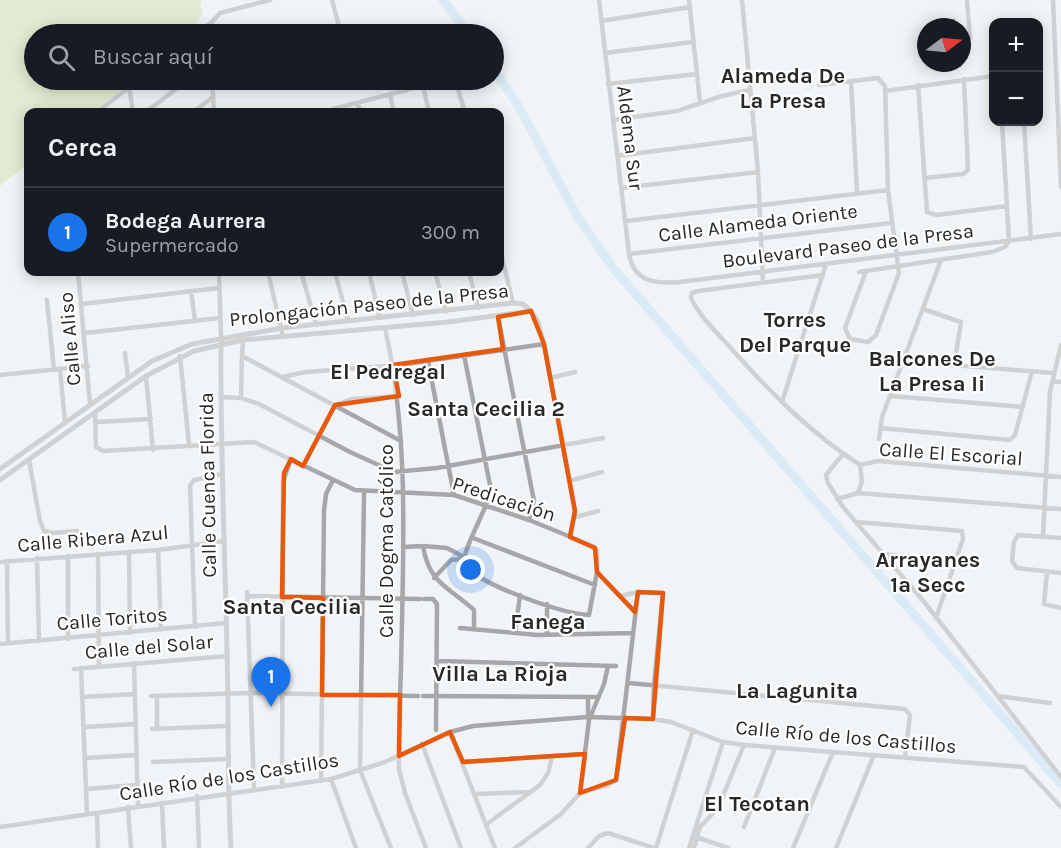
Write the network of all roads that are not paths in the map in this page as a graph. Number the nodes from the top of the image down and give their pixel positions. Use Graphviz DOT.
graph roads {
  1 [pos="270,0"];
  2 [pos="333,0"];
  3 [pos="599,0"];
  4 [pos="689,0"];
  5 [pos="742,0"];
  6 [pos="967,0"];
  7 [pos="1053,0"];
  8 [pos="690,7"];
  9 [pos="968,18"];
  10 [pos="602,21"];
  11 [pos="212,22"];
  12 [pos="209,24"];
  13 [pos="339,24"];
  14 [pos="693,42"];
  15 [pos="605,52"];
  16 [pos="697,74"];
  17 [pos="989,76"];
  18 [pos="964,79"];
  19 [pos="851,81"];
  20 [pos="608,84"];
  21 [pos="918,85"];
  22 [pos="819,86"];
  23 [pos="125,90"];
  24 [pos="129,90"];
  25 [pos="175,90"];
  26 [pos="213,90"];
  27 [pos="406,90"];
  28 [pos="424,90"];
  29 [pos="458,90"];
  30 [pos="750,90"];
  31 [pos="885,91"];
  32 [pos="390,94"];
  33 [pos="213,97"];
  34 [pos="700,102"];
  35 [pos="358,103"];
  36 [pos="102,108"];
  37 [pos="132,108"];
  38 [pos="151,108"];
  39 [pos="198,108"];
  40 [pos="214,108"];
  41 [pos="340,108"];
  42 [pos="359,108"];
  43 [pos="393,108"];
  44 [pos="428,108"];
  45 [pos="464,108"];
  46 [pos="613,120"];
  47 [pos="1002,126"];
  48 [pos="1024,126"];
  49 [pos="755,138"];
  50 [pos="617,156"];
  51 [pos="758,172"];
  52 [pos="924,178"];
  53 [pos="1061,187"];
  54 [pos="622,188"];
  55 [pos="888,190"];
  56 [pos="856,193"];
  57 [pos="760,205"];
  58 [pos="1007,206"];
  59 [pos="626,221"];
  60 [pos="891,223"];
  61 [pos="1061,234"];
  62 [pos="762,237"];
  63 [pos="1031,239"];
  64 [pos="1009,241"];
  65 [pos="629,254"];
  66 [pos="894,254"];
  67 [pos="941,260"];
  68 [pos="826,264"];
  69 [pos="504,266"];
  70 [pos="899,267"];
  71 [pos="866,271"];
  72 [pos="765,272"];
  73 [pos="859,272"];
  74 [pos="823,275"];
  75 [pos="78,276"];
  76 [pos="219,276"];
  77 [pos="269,276"];
  78 [pos="302,276"];
  79 [pos="335,276"];
  80 [pos="370,276"];
  81 [pos="403,276"];
  82 [pos="436,276"];
  83 [pos="471,276"];
  84 [pos="640,276"];
  85 [pos="764,282"];
  86 [pos="219,288"];
  87 [pos="191,291"];
  88 [pos="47,300"];
  89 [pos="513,303"];
  90 [pos="82,304"];
  91 [pos="478,308"];
  92 [pos="923,309"];
  93 [pos="446,312"];
  94 [pos="531,312"];
  95 [pos="413,316"];
  96 [pos="498,317"];
  97 [pos="220,318"];
  98 [pos="380,318"];
  99 [pos="195,321"];
  100 [pos="348,321"];
  101 [pos="316,324"];
  102 [pos="282,328"];
  103 [pos="385,328"];
  104 [pos="85,333"];
  105 [pos="221,337"];
  106 [pos="283,337"];
  107 [pos="243,340"];
  108 [pos="221,344"];
  109 [pos="544,344"];
  110 [pos="1061,345"];
  111 [pos="503,349"];
  112 [pos="125,353"];
  113 [pos="1060,353"];
  114 [pos="464,355"];
  115 [pos="180,356"];
  116 [pos="242,356"];
  117 [pos="428,361"];
  118 [pos="903,361"];
  119 [pos="393,365"];
  120 [pos="88,366"];
  121 [pos="954,366"];
  122 [pos="57,369"];
  123 [pos="1032,371"];
  124 [pos="575,372"];
  125 [pos="1053,373"];
  126 [pos="0,375"];
  127 [pos="146,376"];
  128 [pos="128,377"];
  129 [pos="282,377"];
  130 [pos="550,378"];
  131 [pos="1052,381"];
  132 [pos="1061,382"];
  133 [pos="399,396"];
  134 [pos="891,396"];
  135 [pos="221,397"];
  136 [pos="241,398"];
  137 [pos="782,402"];
  138 [pos="90,404"];
  139 [pos="335,405"];
  140 [pos="1023,407"];
  141 [pos="95,412"];
  142 [pos="151,419"];
  143 [pos="65,422"];
  144 [pos="96,422"];
  145 [pos="880,428"];
  146 [pos="319,435"];
  147 [pos="603,438"];
  148 [pos="879,439"];
  149 [pos="401,441"];
  150 [pos="221,443"];
  151 [pos="189,445"];
  152 [pos="562,445"];
  153 [pos="96,447"];
  154 [pos="153,450"];
  155 [pos="23,452"];
  156 [pos="525,452"];
  157 [pos="843,454"];
  158 [pos="486,458"];
  159 [pos="29,459"];
  160 [pos="291,459"];
  161 [pos="449,465"];
  162 [pos="860,465"];
  163 [pos="303,466"];
  164 [pos="0,469"];
  165 [pos="401,472"];
  166 [pos="602,472"];
  167 [pos="222,474"];
  168 [pos="6,475"];
  169 [pos="1046,476"];
  170 [pos="1061,477"];
  171 [pos="0,480"];
  172 [pos="569,481"];
  173 [pos="332,482"];
  174 [pos="364,493"];
  175 [pos="402,493"];
  176 [pos="858,493"];
  177 [pos="454,495"];
  178 [pos="837,499"];
  179 [pos="485,505"];
  180 [pos="1044,508"];
  181 [pos="1061,509"];
  182 [pos="598,512"];
  183 [pos="576,517"];
  184 [pos="529,520"];
  185 [pos="856,522"];
  186 [pos="77,531"];
  187 [pos="1043,536"];
  188 [pos="570,537"];
  189 [pos="473,538"];
  190 [pos="1061,538"];
  191 [pos="224,541"];
  192 [pos="192,546"];
  193 [pos="423,546"];
  194 [pos="403,547"];
  195 [pos="158,550"];
  196 [pos="129,552"];
  197 [pos="98,554"];
  198 [pos="882,554"];
  199 [pos="68,556"];
  200 [pos="462,557"];
  201 [pos="38,558"];
  202 [pos="7,561"];
  203 [pos="955,561"];
  204 [pos="0,562"];
  205 [pos="597,572"];
  206 [pos="1047,572"];
  207 [pos="1061,573"];
  208 [pos="434,578"];
  209 [pos="595,585"];
  210 [pos="638,592"];
  211 [pos="520,595"];
  212 [pos="621,596"];
  213 [pos="282,597"];
  214 [pos="323,598"];
  215 [pos="362,599"];
  216 [pos="402,599"];
  217 [pos="547,604"];
  218 [pos="1061,608"];
  219 [pos="635,611"];
  220 [pos="936,618"];
  221 [pos="226,623"];
  222 [pos="195,627"];
  223 [pos="460,628"];
  224 [pos="474,629"];
  225 [pos="161,630"];
  226 [pos="130,633"];
  227 [pos="515,633"];
  228 [pos="633,633"];
  229 [pos="547,634"];
  230 [pos="98,636"];
  231 [pos="68,639"];
  232 [pos="39,641"];
  233 [pos="0,644"];
  234 [pos="8,644"];
  235 [pos="227,656"];
  236 [pos="438,661"];
  237 [pos="134,663"];
  238 [pos="99,666"];
  239 [pos="608,666"];
  240 [pos="616,666"];
  241 [pos="74,669"];
  242 [pos="81,669"];
  243 [pos="629,684"];
  244 [pos="654,686"];
  245 [pos="226,693"];
  246 [pos="249,693"];
  247 [pos="135,694"];
  248 [pos="400,695"];
  249 [pos="438,695"];
  250 [pos="151,696"];
  251 [pos="157,696"];
  252 [pos="281,696"];
  253 [pos="322,696"];
  254 [pos="361,696"];
  255 [pos="998,696"];
  256 [pos="82,697"];
  257 [pos="597,697"];
  258 [pos="588,698"];
  259 [pos="1050,703"];
  260 [pos="589,718"];
  261 [pos="625,718"];
  262 [pos="653,719"];
  263 [pos="136,724"];
  264 [pos="226,726"];
  265 [pos="84,727"];
  266 [pos="436,730"];
  267 [pos="693,730"];
  268 [pos="450,732"];
  269 [pos="723,742"];
  270 [pos="422,744"];
  271 [pos="744,745"];
  272 [pos="775,748"];
  273 [pos="833,752"];
  274 [pos="585,754"];
  275 [pos="136,755"];
  276 [pos="874,755"];
  277 [pos="399,756"];
  278 [pos="906,756"];
  279 [pos="552,757"];
  280 [pos="85,758"];
  281 [pos="226,759"];
  282 [pos="153,762"];
  283 [pos="463,762"];
  284 [pos="360,770"];
  285 [pos="1060,775"];
  286 [pos="331,779"];
  287 [pos="321,781"];
  288 [pos="137,786"];
  289 [pos="282,787"];
  290 [pos="86,789"];
  291 [pos="254,789"];
  292 [pos="227,792"];
  293 [pos="531,792"];
  294 [pos="580,793"];
  295 [pos="476,794"];
  296 [pos="197,796"];
  297 [pos="162,803"];
  298 [pos="138,806"];
  299 [pos="129,807"];
  300 [pos="1061,807"];
  301 [pos="97,813"];
  302 [pos="87,814"];
  303 [pos="487,824"];
  304 [pos="0,827"];
  305 [pos="744,827"];
  306 [pos="695,837"];
  307 [pos="98,848"];
  308 [pos="130,848"];
  309 [pos="164,848"];
  310 [pos="199,848"];
  311 [pos="231,848"];
  312 [pos="357,848"];
  313 [pos="391,848"];
  314 [pos="426,848"];
  315 [pos="461,848"];
  316 [pos="495,848"];
  317 [pos="515,848"];
  318 [pos="588,848"];
  319 [pos="655,848"];
  320 [pos="689,848"];
  321 [pos="694,848"];
  322 [pos="728,848"];
  323 [pos="792,848"];
  324 [pos="836,848"];
  1 -- 11 [label="street"];
  2 -- 13 [label="street"];
  3 -- 10 [label="street, Aldema Sur"];
  4 -- 8 [label="street"];
  5 -- 30 [label="street"];
  6 -- 9 [label="street"];
  7 -- 53 [label="street"];
  8 -- 10 [label="street"];
  8 -- 14 [label="street"];
  10 -- 15 [label="street, Aldema Sur"];
  11 -- 12 [label="street"];
  14 -- 15 [label="street"];
  14 -- 16 [label="street"];
  15 -- 20 [label="street, Aldema Sur"];
  16 -- 20 [label="street"];
  16 -- 34 [label="street"];
  17 -- 18 [label="street"];
  18 -- 21 [label="street"];
  18 -- 52 [label="street"];
  19 -- 22 [label="street"];
  19 -- 31 [label="street"];
  19 -- 56 [label="street"];
  20 -- 46 [label="street, Aldema Sur"];
  21 -- 31 [label="street"];
  21 -- 52 [label="street"];
  23 -- 36 [label="street"];
  24 -- 37 [label="street"];
  25 -- 38 [label="street"];
  26 -- 33 [label="street"];
  27 -- 32 [label="street"];
  28 -- 44 [label="street"];
  29 -- 45 [label="street"];
  30 -- 34 [label="street"];
  30 -- 49 [label="street"];
  31 -- 55 [label="street"];
  32 -- 35 [label="street"];
  32 -- 43 [label="street"];
  33 -- 39 [label="street"];
  33 -- 40 [label="street"];
  34 -- 46 [label="street"];
  35 -- 41 [label="street"];
  35 -- 42 [label="street"];
  46 -- 50 [label="street, Aldema Sur"];
  47 -- 58 [label="street"];
  48 -- 63 [label="street"];
  49 -- 50 [label="street"];
  49 -- 51 [label="street"];
  50 -- 54 [label="street, Aldema Sur"];
  51 -- 54 [label="street"];
  51 -- 57 [label="street"];
  52 -- 58 [label="street"];
  54 -- 59 [label="street, Aldema Sur"];
  55 -- 56 [label="street"];
  55 -- 60 [label="street"];
  56 -- 57 [label="street"];
  57 -- 59 [label="street"];
  57 -- 62 [label="street"];
  58 -- 64 [label="street"];
  59 -- 65 [label="street, Aldema Sur"];
  60 -- 62 [label="street, Calle Alameda Oriente"];
  60 -- 66 [label="street"];
  61 -- 63 [label="street, Boulevard Paseo de la Presa"];
  62 -- 65 [label="street, Calle Alameda Oriente"];
  62 -- 72 [label="street"];
  63 -- 64 [label="street, Boulevard Paseo de la Presa"];
  64 -- 66 [label="street, Boulevard Paseo de la Presa"];
  64 -- 67 [label="street"];
  65 -- 84 [label="street, Aldema Sur"];
  66 -- 68 [label="street, Boulevard Paseo de la Presa"];
  66 -- 70 [label="street"];
  67 -- 70 [label="street"];
  67 -- 92 [label="street"];
  68 -- 72 [label="street, Boulevard Paseo de la Presa"];
  68 -- 74 [label="street"];
  69 -- 89 [label="street"];
  70 -- 71 [label="street"];
  70 -- 71 [label="street"];
  71 -- 73 [label="street"];
  72 -- 84 [label="street, Boulevard Paseo de la Presa"];
  72 -- 85 [label="street"];
  74 -- 85 [label="street"];
  74 -- 137 [label="street"];
  75 -- 90 [label="street, Calle Aliso"];
  76 -- 86 [label="street"];
  77 -- 102 [label="street"];
  78 -- 101 [label="street"];
  79 -- 100 [label="street"];
  80 -- 98 [label="street"];
  81 -- 95 [label="street"];
  82 -- 93 [label="street"];
  83 -- 91 [label="street"];
  85 -- 137 [label="street, Calle El Escorial"];
  86 -- 87 [label="street"];
  86 -- 97 [label="street"];
  87 -- 90 [label="street"];
  87 -- 99 [label="street"];
  88 -- 122 [label="street"];
  89 -- 91 [label="street, Prolongación Paseo de la Presa"];
  89 -- 94 [label="street, Prolongación Paseo de la Presa"];
  90 -- 104 [label="street, Calle Aliso"];
  91 -- 93 [label="street, Prolongación Paseo de la Presa"];
  92 -- 118 [label="street"];
  92 -- 121 [label="street"];
  93 -- 95 [label="street, Prolongación Paseo de la Presa"];
  94 -- 96 [label="street, Prolongación Paseo de la Presa"];
  94 -- 109 [label="street"];
  95 -- 98 [label="street, Prolongación Paseo de la Presa"];
  96 -- 103 [label="street, Prolongación Paseo de la Presa"];
  96 -- 111 [label="street"];
  97 -- 99 [label="street"];
  97 -- 105 [label="street"];
  98 -- 100 [label="street, Prolongación Paseo de la Presa"];
  99 -- 104 [label="street"];
  100 -- 101 [label="street, Prolongación Paseo de la Presa"];
  101 -- 102 [label="street, Prolongación Paseo de la Presa"];
  102 -- 105 [label="street, Prolongación Paseo de la Presa"];
  102 -- 106 [label="street"];
  103 -- 106 [label="street, Prolongación Paseo de la Presa"];
  103 -- 119 [label="street, Calle Dogma Católico"];
  104 -- 120 [label="street, Calle Aliso"];
  105 -- 108 [label="street, Calle Cuenca Florida"];
  105 -- 128 [label="street, Prolongación Paseo de la Presa"];
  106 -- 107 [label="street, Prolongación Paseo de la Presa"];
  107 -- 108 [label="street, Prolongación Paseo de la Presa"];
  107 -- 116 [label="street"];
  108 -- 115 [label="street, Prolongación Paseo de la Presa"];
  108 -- 135 [label="street, Calle Cuenca Florida"];
  109 -- 111 [label="street"];
  109 -- 130 [label="street"];
  110 -- 113 [label="street"];
  111 -- 114 [label="street"];
  111 -- 156 [label="street"];
  112 -- 128 [label="street"];
  113 -- 125 [label="street"];
  114 -- 117 [label="street"];
  114 -- 158 [label="street"];
  115 -- 127 [label="street, Prolongación Paseo de la Presa"];
  115 -- 151 [label="street"];
  116 -- 129 [label="street"];
  116 -- 136 [label="street"];
  117 -- 119 [label="street"];
  117 -- 161 [label="street"];
  118 -- 121 [label="street"];
  118 -- 134 [label="street"];
  119 -- 129 [label="street"];
  119 -- 133 [label="street, Calle Dogma Católico"];
  120 -- 122 [label="street"];
  120 -- 138 [label="street, Calle Aliso"];
  121 -- 123 [label="street"];
  122 -- 126 [label="street"];
  122 -- 143 [label="street"];
  123 -- 125 [label="street"];
  123 -- 140 [label="street"];
  124 -- 130 [label="street"];
  125 -- 131 [label="street"];
  127 -- 141 [label="street, Prolongación Paseo de la Presa"];
  127 -- 142 [label="street"];
  128 -- 138 [label="street, Prolongación Paseo de la Presa"];
  129 -- 139 [label="street"];
  130 -- 152 [label="street"];
  131 -- 132 [label="street"];
  131 -- 169 [label="street"];
  133 -- 139 [label="street"];
  133 -- 149 [label="street, Calle Dogma Católico"];
  134 -- 140 [label="street"];
  134 -- 145 [label="street"];
  135 -- 136 [label="street"];
  135 -- 150 [label="street, Calle Cuenca Florida"];
  136 -- 146 [label="street"];
  137 -- 157 [label="street, Calle El Escorial"];
  138 -- 143 [label="street, Prolongación Paseo de la Presa"];
  139 -- 146 [label="street"];
  139 -- 149 [label="street"];
  140 -- 145 [label="street"];
  141 -- 144 [label="street, Calle Aliso"];
  141 -- 159 [label="street, Prolongación Paseo de la Presa"];
  142 -- 144 [label="street"];
  142 -- 154 [label="street"];
  143 -- 155 [label="street, Prolongación Paseo de la Presa"];
  144 -- 153 [label="street, Calle Aliso"];
  145 -- 148 [label="street"];
  146 -- 163 [label="street"];
  146 -- 165 [label="street"];
  147 -- 152 [label="street"];
  149 -- 165 [label="street, Calle Dogma Católico"];
  150 -- 151 [label="street, Predicación"];
  150 -- 160 [label="street, Predicación"];
  150 -- 167 [label="street, Calle Cuenca Florida"];
  151 -- 154 [label="street, Predicación"];
  152 -- 156 [label="street"];
  152 -- 172 [label="street"];
  153 -- 154 [label="street, Predicación"];
  155 -- 164 [label="street"];
  155 -- 168 [label="street"];
  156 -- 158 [label="street"];
  156 -- 184 [label="street"];
  157 -- 162 [label="street, Calle El Escorial"];
  157 -- 178 [label="street"];
  158 -- 161 [label="street"];
  158 -- 179 [label="street"];
  159 -- 168 [label="street, Prolongación Paseo de la Presa"];
  159 -- 186 [label="street"];
  160 -- 163 [label="street, Predicación"];
  160 -- 213 [label="street"];
  161 -- 165 [label="street"];
  161 -- 177 [label="street"];
  162 -- 169 [label="street, Calle El Escorial"];
  162 -- 176 [label="street"];
  163 -- 173 [label="street, Predicación"];
  165 -- 175 [label="street, Calle Dogma Católico"];
  166 -- 172 [label="street"];
  167 -- 191 [label="street, Calle Cuenca Florida"];
  167 -- 192 [label="street"];
  168 -- 171 [label="street"];
  169 -- 170 [label="street, Calle El Escorial"];
  169 -- 180 [label="street"];
  172 -- 183 [label="street"];
  173 -- 174 [label="street, Predicación"];
  173 -- 214 [label="street"];
  174 -- 175 [label="street, Predicación"];
  174 -- 215 [label="street"];
  175 -- 177 [label="street, Predicación"];
  175 -- 194 [label="street, Calle Dogma Católico"];
  176 -- 178 [label="street"];
  176 -- 180 [label="street"];
  177 -- 179 [label="street, Predicación"];
  178 -- 185 [label="street"];
  179 -- 184 [label="street, Predicación"];
  179 -- 189 [label="street"];
  180 -- 181 [label="street"];
  180 -- 187 [label="street"];
  182 -- 183 [label="street"];
  183 -- 188 [label="street"];
  184 -- 188 [label="street, Predicación"];
  185 -- 198 [label="street"];
  185 -- 203 [label="street"];
  187 -- 190 [label="street"];
  187 -- 206 [label="street"];
  188 -- 205 [label="street, Predicación"];
  189 -- 200 [label="street"];
  189 -- 209 [label="street"];
  191 -- 192 [label="street, Calle Ribera Azul"];
  191 -- 221 [label="street, Calle Cuenca Florida"];
  192 -- 195 [label="street, Calle Ribera Azul"];
  192 -- 222 [label="street"];
  193 -- 194 [label="street"];
  193 -- 200 [label="street"];
  193 -- 208 [label="street"];
  194 -- 216 [label="street, Calle Dogma Católico"];
  195 -- 196 [label="street, Calle Ribera Azul"];
  195 -- 225 [label="street"];
  196 -- 197 [label="street, Calle Ribera Azul"];
  196 -- 226 [label="street"];
  197 -- 199 [label="street, Calle Ribera Azul"];
  197 -- 230 [label="street"];
  198 -- 203 [label="street"];
  198 -- 220 [label="street"];
  199 -- 201 [label="street, Calle Ribera Azul"];
  199 -- 231 [label="street"];
  200 -- 208 [label="street"];
  200 -- 211 [label="street"];
  201 -- 202 [label="street, Calle Ribera Azul"];
  201 -- 232 [label="street"];
  202 -- 204 [label="street, Calle Ribera Azul"];
  202 -- 234 [label="street"];
  203 -- 220 [label="street"];
  205 -- 209 [label="street"];
  205 -- 212 [label="street"];
  206 -- 207 [label="street"];
  206 -- 218 [label="street"];
  208 -- 224 [label="street"];
  209 -- 217 [label="street"];
  210 -- 212 [label="street"];
  210 -- 219 [label="street"];
  210 -- 244 [label="street"];
  211 -- 217 [label="street"];
  211 -- 227 [label="street"];
  212 -- 219 [label="street"];
  213 -- 214 [label="street"];
  213 -- 246 [label="street"];
  213 -- 252 [label="street"];
  214 -- 215 [label="street"];
  214 -- 253 [label="street"];
  215 -- 216 [label="street"];
  215 -- 254 [label="street"];
  216 -- 236 [label="street"];
  216 -- 248 [label="street, Calle Dogma Católico"];
  217 -- 229 [label="street"];
  219 -- 228 [label="street"];
  220 -- 255 [label="street"];
  221 -- 222 [label="street, Calle Toritos"];
  221 -- 235 [label="street, Calle Cuenca Florida"];
  222 -- 225 [label="street, Calle Toritos"];
  223 -- 224 [label="street"];
  224 -- 227 [label="street"];
  225 -- 226 [label="street, Calle Toritos"];
  226 -- 230 [label="street, Calle Toritos"];
  227 -- 229 [label="street"];
  228 -- 229 [label="street"];
  228 -- 243 [label="street"];
  230 -- 231 [label="street, Calle Toritos"];
  230 -- 238 [label="street"];
  231 -- 232 [label="street, Calle Toritos"];
  232 -- 234 [label="street, Calle Toritos"];
  233 -- 234 [label="street, Calle Toritos"];
  235 -- 237 [label="street, Calle del Solar"];
  235 -- 245 [label="street, Calle Cuenca Florida"];
  236 -- 239 [label="street"];
  236 -- 249 [label="street"];
  237 -- 238 [label="street, Calle del Solar"];
  237 -- 247 [label="street"];
  238 -- 242 [label="street, Calle del Solar"];
  239 -- 240 [label="street"];
  239 -- 257 [label="street"];
  241 -- 242 [label="street, Calle del Solar"];
  242 -- 256 [label="street"];
  243 -- 244 [label="street"];
  243 -- 261 [label="street"];
  244 -- 262 [label="street"];
  244 -- 278 [label="street"];
  245 -- 246 [label="street"];
  245 -- 251 [label="street"];
  245 -- 264 [label="street, Calle Cuenca Florida"];
  246 -- 252 [label="street"];
  246 -- 291 [label="street"];
  247 -- 256 [label="street"];
  247 -- 263 [label="street"];
  248 -- 249 [label="street"];
  248 -- 254 [label="street"];
  248 -- 277 [label="street, Calle Dogma Católico"];
  249 -- 258 [label="street"];
  249 -- 266 [label="street"];
  250 -- 251 [label="street"];
  251 -- 264 [label="street"];
  252 -- 253 [label="street"];
  252 -- 289 [label="street"];
  253 -- 254 [label="street"];
  253 -- 287 [label="street"];
  254 -- 284 [label="street"];
  255 -- 259 [label="street"];
  255 -- 285 [label="street"];
  256 -- 265 [label="street"];
  257 -- 258 [label="street"];
  257 -- 260 [label="street"];
  258 -- 260 [label="street"];
  260 -- 261 [label="street, Calle Río de los Castillos"];
  260 -- 268 [label="street, Calle Río de los Castillos"];
  260 -- 274 [label="street"];
  261 -- 262 [label="street, Calle Río de los Castillos"];
  261 -- 294 [label="street"];
  262 -- 267 [label="street, Calle Río de los Castillos"];
  263 -- 265 [label="street"];
  263 -- 275 [label="street"];
  264 -- 281 [label="street, Calle Cuenca Florida"];
  265 -- 280 [label="street"];
  267 -- 269 [label="street, Calle Río de los Castillos"];
  267 -- 319 [label="street"];
  268 -- 270 [label="street, Calle Río de los Castillos"];
  268 -- 283 [label="street"];
  269 -- 271 [label="street, Calle Río de los Castillos"];
  269 -- 306 [label="street"];
  270 -- 277 [label="street, Calle Río de los Castillos"];
  270 -- 315 [label="street"];
  271 -- 272 [label="street, Calle Río de los Castillos"];
  271 -- 306 [label="street"];
  272 -- 273 [label="street, Calle Río de los Castillos"];
  272 -- 305 [label="street"];
  273 -- 276 [label="street, Calle Río de los Castillos"];
  273 -- 323 [label="street"];
  274 -- 279 [label="street"];
  274 -- 294 [label="street"];
  275 -- 280 [label="street"];
  275 -- 288 [label="street"];
  276 -- 278 [label="street, Calle Río de los Castillos"];
  276 -- 324 [label="street"];
  277 -- 284 [label="street, Calle Río de los Castillos"];
  277 -- 314 [label="street, Calle Dogma Católico"];
  278 -- 300 [label="street, Calle Río de los Castillos"];
  279 -- 283 [label="street"];
  279 -- 293 [label="street"];
  280 -- 290 [label="street"];
  281 -- 282 [label="street"];
  281 -- 292 [label="street, Calle Cuenca Florida"];
  283 -- 295 [label="street"];
  284 -- 286 [label="street, Calle Río de los Castillos"];
  284 -- 313 [label="street"];
  286 -- 287 [label="street, Calle Río de los Castillos"];
  286 -- 312 [label="street"];
  287 -- 289 [label="street, Calle Río de los Castillos"];
  288 -- 290 [label="street"];
  288 -- 298 [label="street"];
  289 -- 291 [label="street, Calle Río de los Castillos"];
  290 -- 302 [label="street"];
  291 -- 292 [label="street, Calle Río de los Castillos"];
  292 -- 296 [label="street, Calle Río de los Castillos"];
  292 -- 311 [label="street, Calle Cuenca Florida"];
  293 -- 295 [label="street"];
  293 -- 303 [label="street"];
  294 -- 317 [label="street"];
  295 -- 303 [label="street"];
  296 -- 297 [label="street, Calle Río de los Castillos"];
  296 -- 310 [label="street"];
  297 -- 298 [label="street, Calle Río de los Castillos"];
  297 -- 309 [label="street"];
  298 -- 299 [label="street, Calle Río de los Castillos"];
  299 -- 301 [label="street, Calle Río de los Castillos"];
  299 -- 308 [label="street"];
  301 -- 302 [label="street, Calle Río de los Castillos"];
  301 -- 307 [label="street"];
  302 -- 304 [label="street, Calle Río de los Castillos"];
  303 -- 316 [label="street"];
  306 -- 320 [label="street"];
  306 -- 321 [label="street"];
  306 -- 322 [label="street"];
  318 -- 319 [label="street"];
}
